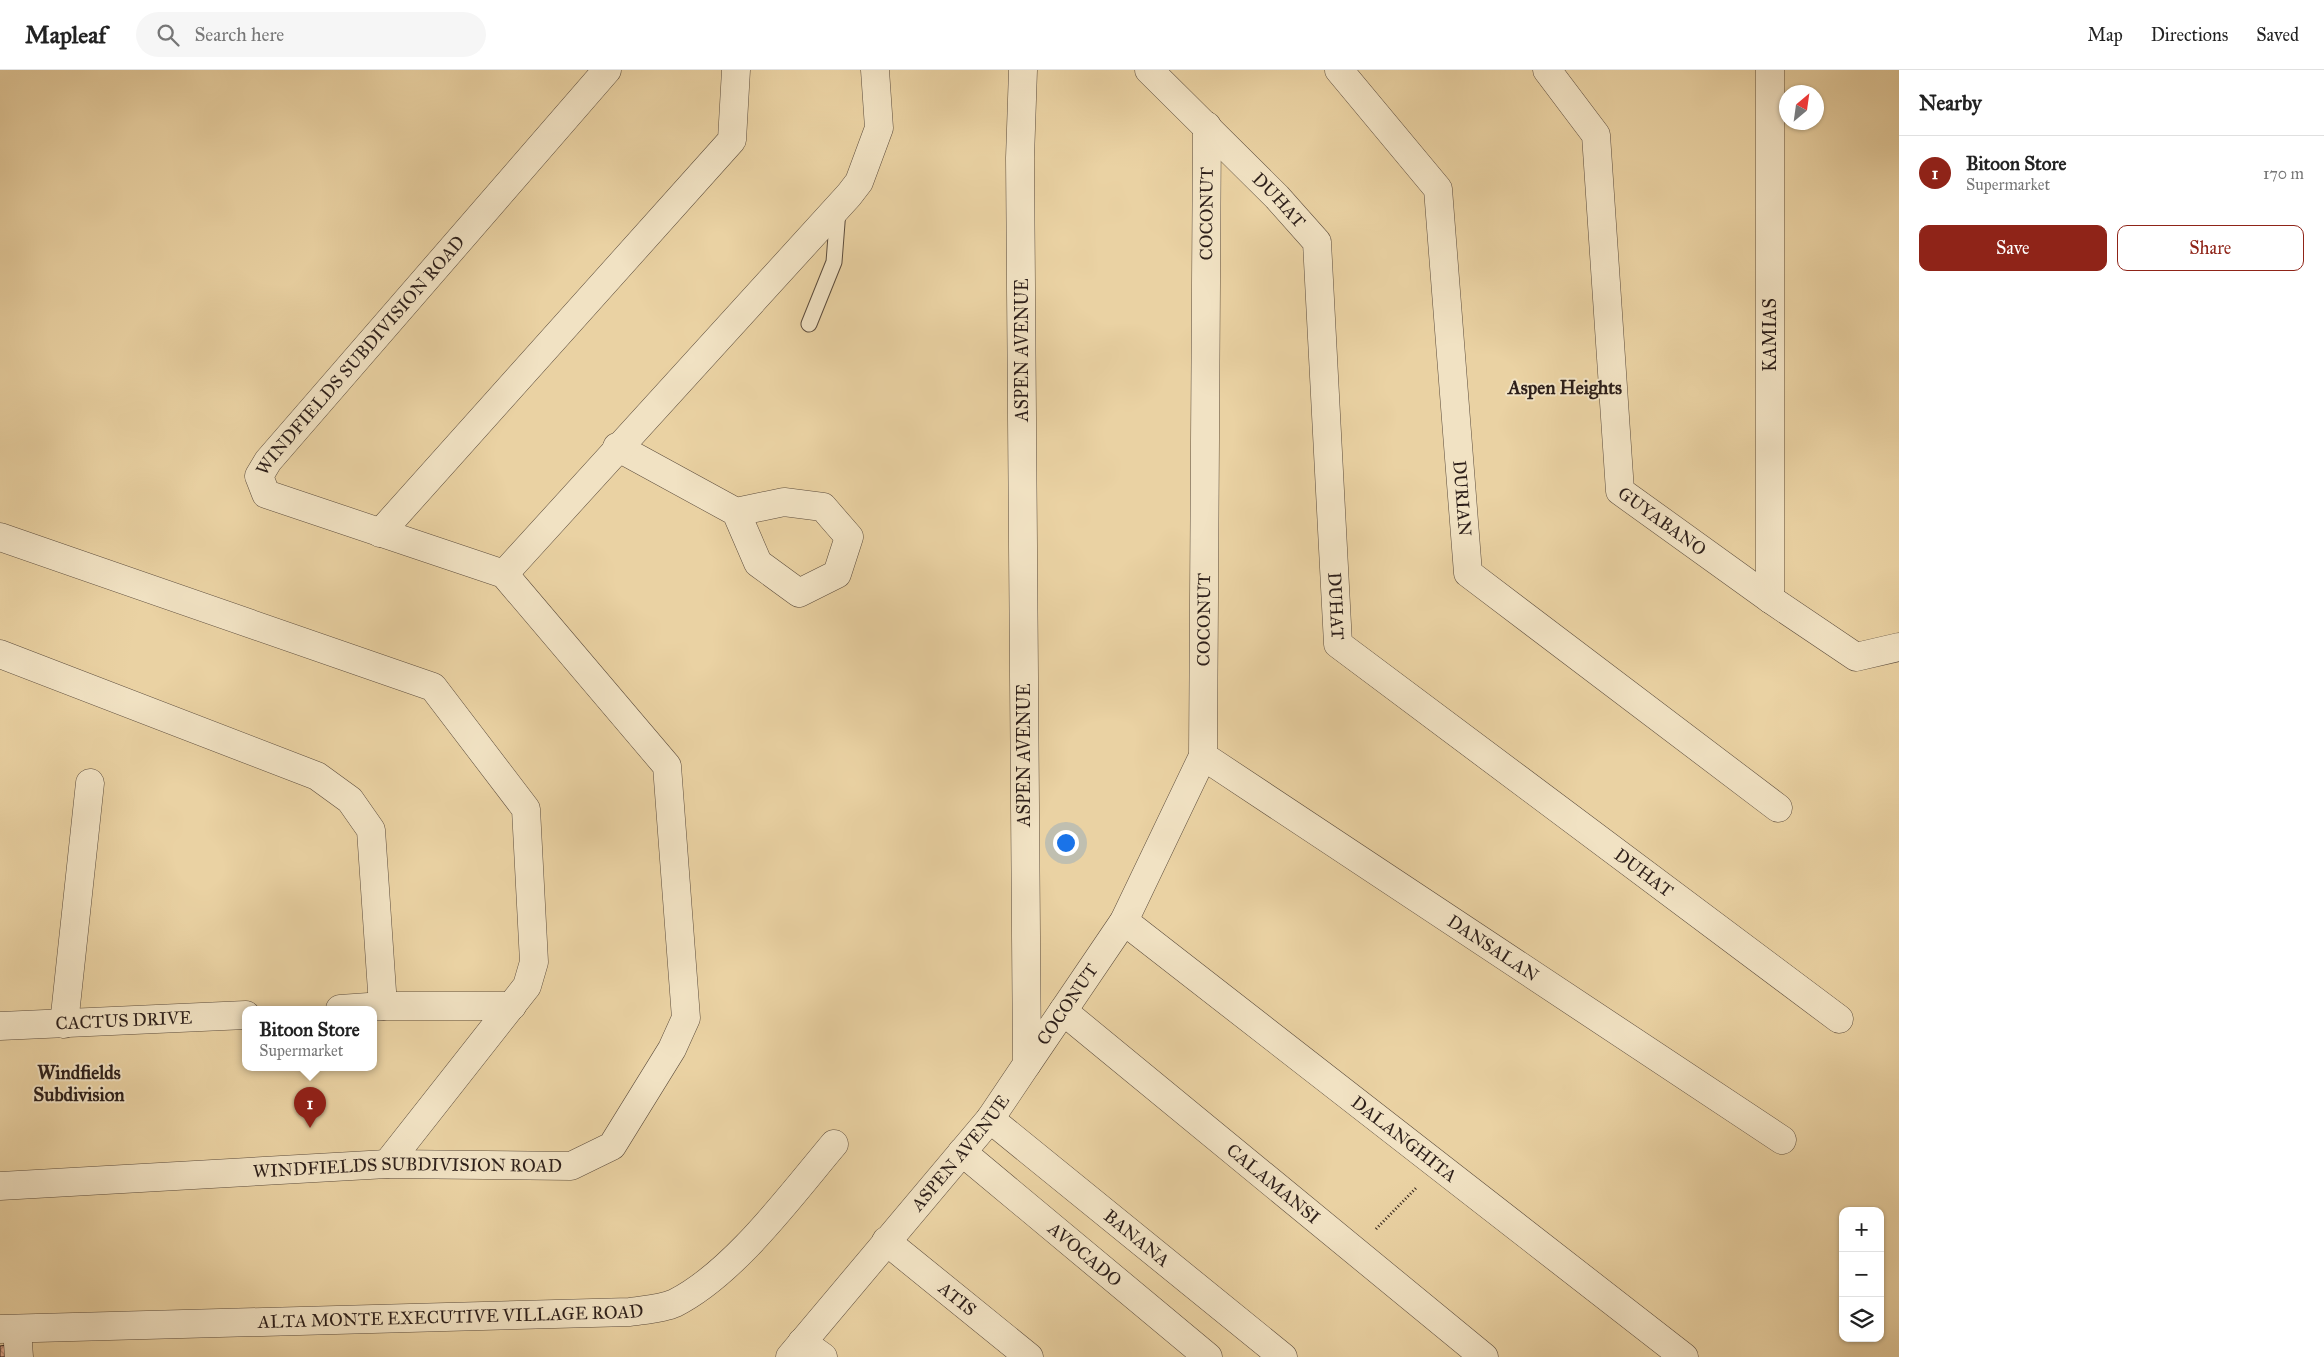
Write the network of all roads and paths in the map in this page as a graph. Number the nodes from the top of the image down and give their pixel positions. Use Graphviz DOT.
graph roads {
  1 [pos="607,70"];
  2 [pos="736,70"];
  3 [pos="875,70"];
  4 [pos="1024,70"];
  5 [pos="1149,70"];
  6 [pos="1339,70"];
  7 [pos="1547,70"];
  8 [pos="1770,70"];
  9 [pos="1207,126"];
  10 [pos="838,209"];
  11 [pos="810,324"];
  12 [pos="617,447"];
  13 [pos="736,512"];
  14 [pos="380,534"];
  15 [pos="0,537"];
  16 [pos="504,574"];
  17 [pos="1770,599"];
  18 [pos="1899,647"];
  19 [pos="0,654"];
  20 [pos="1203,756"];
  21 [pos="90,783"];
  22 [pos="1778,808"];
  23 [pos="1124,921"];
  24 [pos="377,1006"];
  25 [pos="384,1006"];
  26 [pos="512,1006"];
  27 [pos="1063,1011"];
  28 [pos="242,1015"];
  29 [pos="1839,1019"];
  30 [pos="64,1024"];
  31 [pos="0,1026"];
  32 [pos="1027,1064"];
  33 [pos="990,1119"];
  34 [pos="1782,1140"];
  35 [pos="834,1144"];
  36 [pos="962,1152"];
  37 [pos="387,1164"];
  38 [pos="1438,1165"];
  39 [pos="0,1186"];
  40 [pos="886,1241"];
  41 [pos="1355,1251"];
  42 [pos="9,1329"];
  43 [pos="805,1352"];
  44 [pos="19,1357"];
  45 [pos="1029,1357"];
  46 [pos="1208,1357"];
  47 [pos="1282,1357"];
  48 [pos="1484,1357"];
  49 [pos="1684,1357"];
  1 -- 14 [label="street, WINDFIELDS SUBDIVISION ROAD"];
  2 -- 14 [label="street"];
  3 -- 10 [label="street"];
  4 -- 32 [label="street, ASPEN AVENUE"];
  5 -- 9 [label="street, DUHAT"];
  6 -- 22 [label="street, DURIAN"];
  7 -- 17 [label="street, GUYABANO"];
  8 -- 17 [label="street, KAMIAS"];
  9 -- 20 [label="street, COCONUT"];
  9 -- 29 [label="street, DUHAT"];
  10 -- 11 [label="lane"];
  10 -- 12 [label="street"];
  12 -- 13 [label="street"];
  12 -- 16 [label="street"];
  14 -- 16 [label="street, WINDFIELDS SUBDIVISION ROAD"];
  15 -- 26 [label="street"];
  16 -- 37 [label="street, WINDFIELDS SUBDIVISION ROAD"];
  17 -- 18 [label="street, GUYABANO"];
  19 -- 25 [label="street"];
  20 -- 23 [label="street, COCONUT"];
  20 -- 34 [label="street, DANSALAN"];
  21 -- 30 [label="street"];
  23 -- 27 [label="street, COCONUT"];
  23 -- 38 [label="street, DALANGHITA"];
  24 -- 25 [label="street"];
  25 -- 26 [label="street"];
  26 -- 37 [label="street"];
  27 -- 32 [label="street, COCONUT"];
  27 -- 41 [label="street, CALAMANSI"];
  28 -- 30 [label="street, CACTUS DRIVE"];
  30 -- 31 [label="street, CACTUS DRIVE"];
  32 -- 33 [label="street, ASPEN AVENUE"];
  33 -- 36 [label="street, ASPEN AVENUE"];
  33 -- 47 [label="street, BANANA"];
  35 -- 42 [label="street, ALTA MONTE EXECUTIVE VILLAGE ROAD"];
  36 -- 40 [label="street, ASPEN AVENUE"];
  36 -- 46 [label="street, AVOCADO"];
  37 -- 39 [label="street, WINDFIELDS SUBDIVISION ROAD"];
  38 -- 41 [label="path"];
  38 -- 49 [label="street, DALANGHITA"];
  40 -- 43 [label="street, ASPEN AVENUE"];
  40 -- 45 [label="street, ATIS"];
  41 -- 48 [label="street, CALAMANSI"];
  42 -- 44 [label="street"];
}
